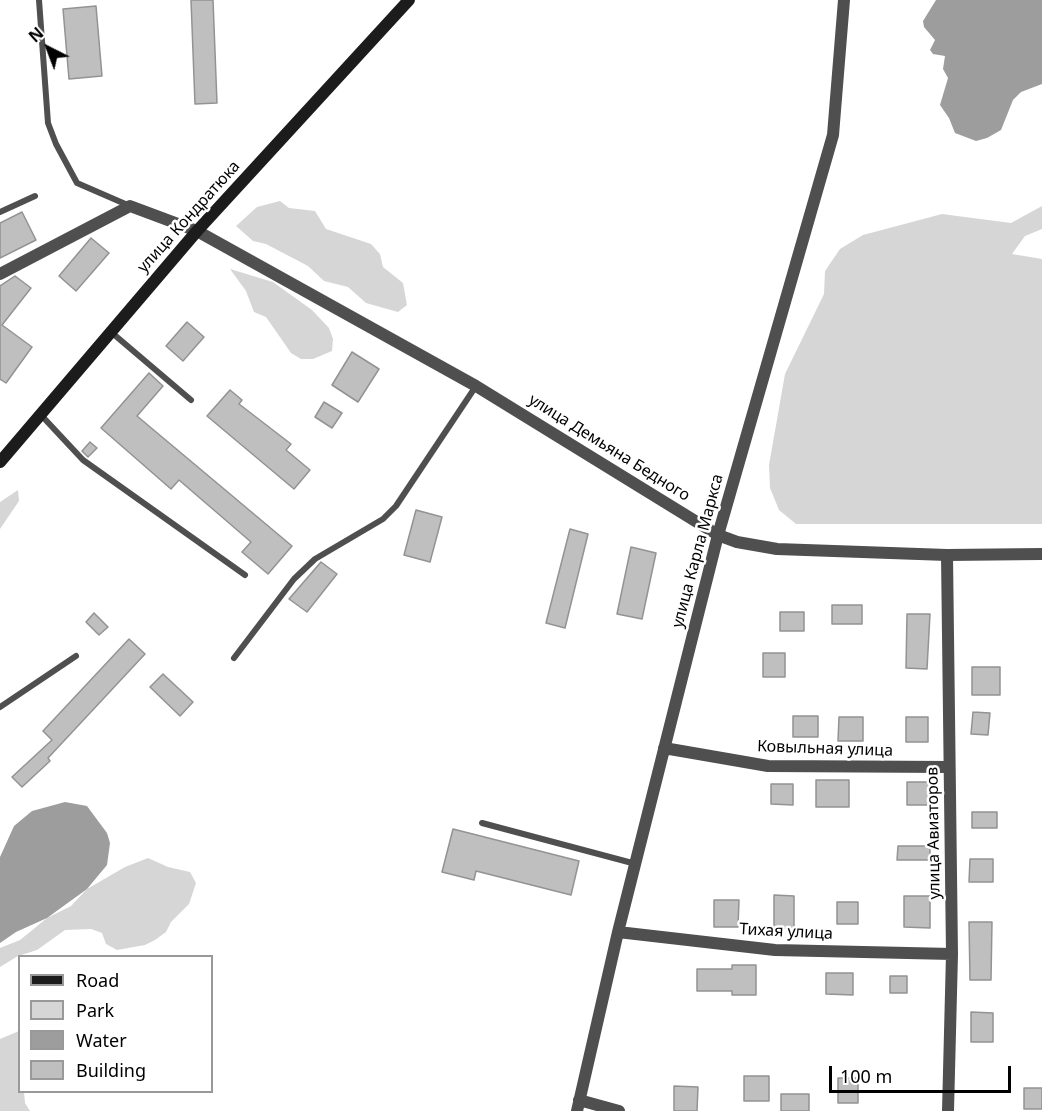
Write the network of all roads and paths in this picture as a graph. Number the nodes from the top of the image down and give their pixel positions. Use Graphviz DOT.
graph roads {
  1 [pos="39,0"];
  2 [pos="410,0"];
  3 [pos="843,0"];
  4 [pos="35,196"];
  5 [pos="130,206"];
  6 [pos="0,212"];
  7 [pos="197,231"];
  8 [pos="0,273"];
  9 [pos="111,332"];
  10 [pos="476,386"];
  11 [pos="191,400"];
  12 [pos="40,414"];
  13 [pos="0,462"];
  14 [pos="718,535"];
  15 [pos="1042,554"];
  16 [pos="947,555"];
  17 [pos="245,575"];
  18 [pos="76,656"];
  19 [pos="234,658"];
  20 [pos="0,707"];
  21 [pos="664,748"];
  22 [pos="950,767"];
  23 [pos="482,823"];
  24 [pos="637,864"];
  25 [pos="618,932"];
  26 [pos="952,954"];
  27 [pos="578,1105"];
  28 [pos="619,1111"];
  29 [pos="948,1111"];
  1 -- 5 [label="lane"];
  2 -- 7 [label="main road, улица Кондратюка"];
  3 -- 14 [label="street, улица Карла Маркса"];
  4 -- 6 [label="lane"];
  5 -- 7 [label="street, улица Демьяна Бедного"];
  5 -- 8 [label="street"];
  7 -- 9 [label="main road, улица Кондратюка"];
  7 -- 10 [label="street, улица Демьяна Бедного"];
  9 -- 11 [label="lane"];
  9 -- 12 [label="main road, улица Кондратюка"];
  10 -- 14 [label="street, улица Демьяна Бедного"];
  10 -- 19 [label="lane"];
  12 -- 13 [label="main road, улица Кондратюка"];
  12 -- 17 [label="lane"];
  14 -- 16 [label="street, улица Демьяна Бедного"];
  14 -- 21 [label="street, улица Карла Маркса"];
  15 -- 16 [label="street, улица Демьяна Бедного"];
  16 -- 22 [label="street, улица Авиаторов"];
  18 -- 20 [label="lane"];
  21 -- 22 [label="street, Ковыльная улица"];
  21 -- 24 [label="street, улица Карла Маркса"];
  22 -- 26 [label="street, улица Авиаторов"];
  23 -- 24 [label="lane"];
  24 -- 25 [label="street, улица Карла Маркса"];
  25 -- 26 [label="street, Тихая улица"];
  25 -- 27 [label="street, улица Карла Маркса"];
  26 -- 29 [label="street, улица Авиаторов"];
  27 -- 28 [label="street"];
}
